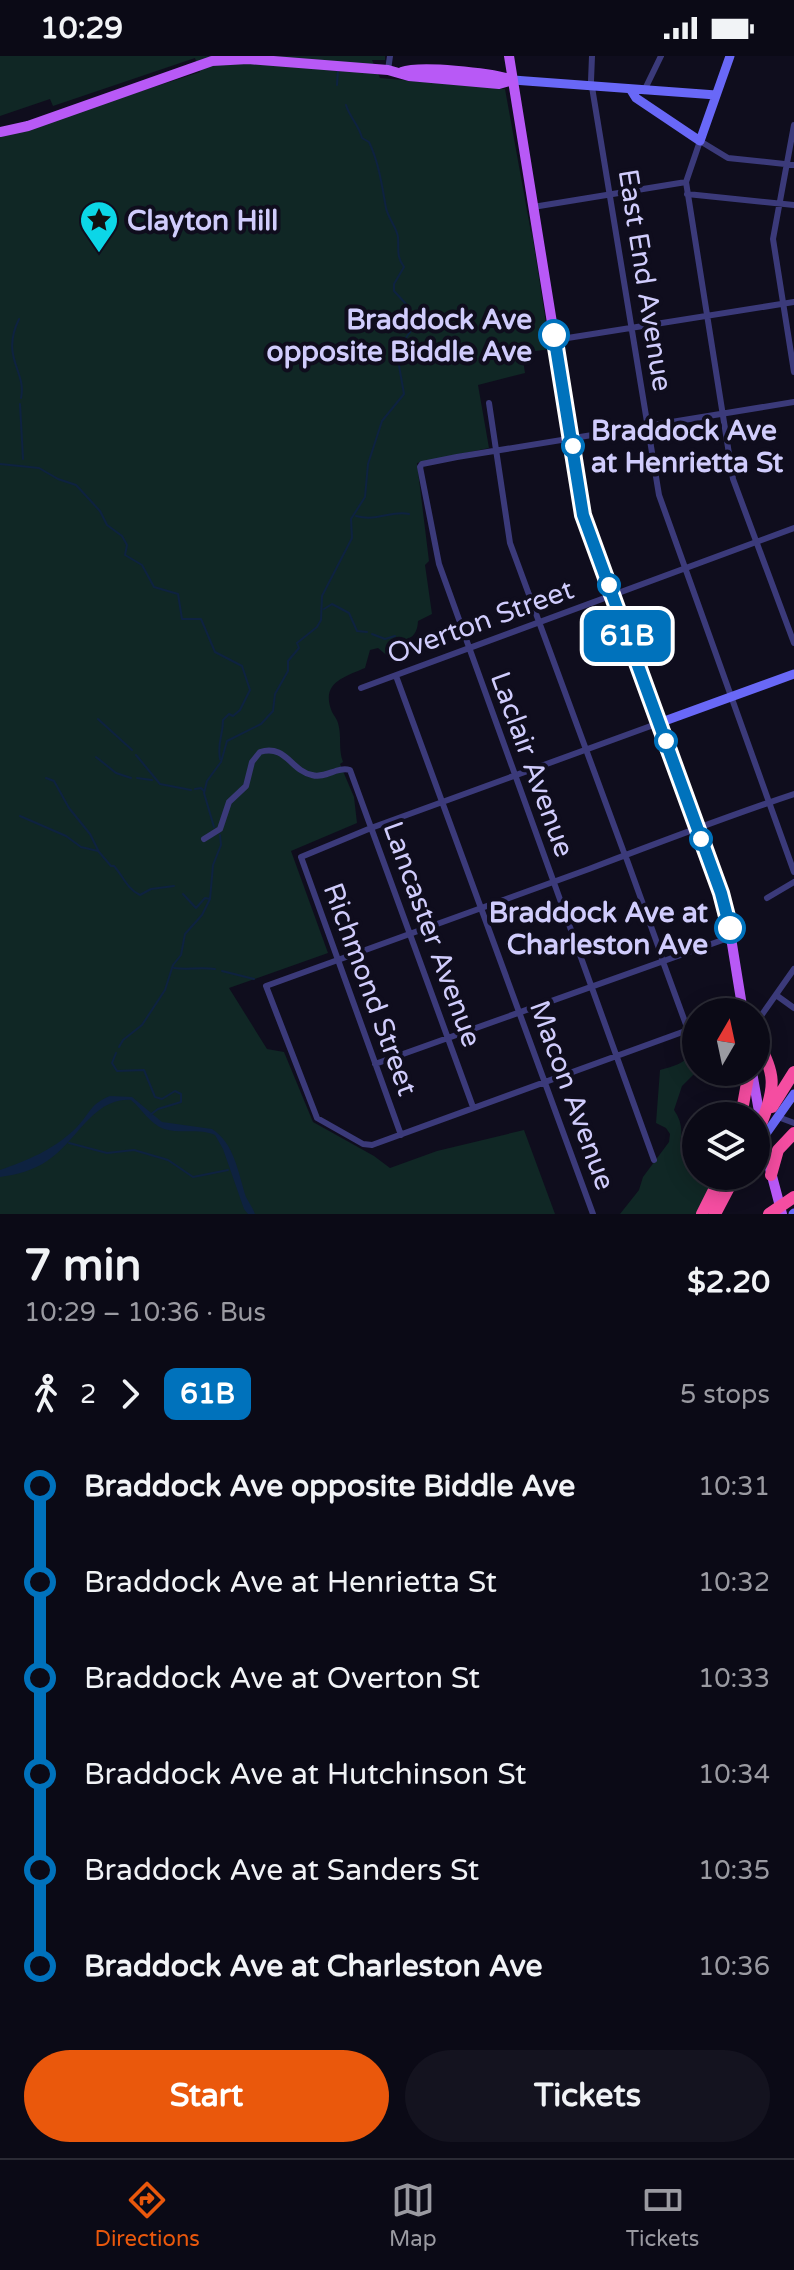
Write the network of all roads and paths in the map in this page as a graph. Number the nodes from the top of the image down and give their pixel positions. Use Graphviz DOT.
graph roads {
  1 [pos="390,56"];
  2 [pos="509,56"];
  3 [pos="592,56"];
  4 [pos="661,56"];
  5 [pos="730,56"];
  6 [pos="386,70"];
  7 [pos="402,72"];
  8 [pos="499,76"];
  9 [pos="513,80"];
  10 [pos="592,86"];
  11 [pos="631,90"];
  12 [pos="644,91"];
  13 [pos="716,95"];
  14 [pos="794,125"];
  15 [pos="0,132"];
  16 [pos="700,141"];
  17 [pos="785,164"];
  18 [pos="794,165"];
  19 [pos="686,182"];
  20 [pos="687,194"];
  21 [pos="610,195"];
  22 [pos="778,203"];
  23 [pos="794,205"];
  24 [pos="533,207"];
  25 [pos="794,302"];
  26 [pos="783,304"];
  27 [pos="707,316"];
  28 [pos="632,329"];
  29 [pos="555,340"];
  30 [pos="794,372"];
  31 [pos="794,402"];
  32 [pos="489,403"];
  33 [pos="723,414"];
  34 [pos="648,426"];
  35 [pos="571,438"];
  36 [pos="495,451"];
  37 [pos="794,528"];
  38 [pos="757,542"];
  39 [pos="685,568"];
  40 [pos="612,595"];
  41 [pos="540,621"];
  42 [pos="794,643"];
  43 [pos="467,647"];
  44 [pos="397,672"];
  45 [pos="794,674"];
  46 [pos="361,688"];
  47 [pos="731,697"];
  48 [pos="659,723"];
  49 [pos="587,750"];
  50 [pos="514,776"];
  51 [pos="794,794"];
  52 [pos="443,802"];
  53 [pos="770,802"];
  54 [pos="371,828"];
  55 [pos="697,828"];
  56 [pos="204,839"];
  57 [pos="625,855"];
  58 [pos="794,872"];
  59 [pos="553,882"];
  60 [pos="794,882"];
  61 [pos="767,898"];
  62 [pos="481,907"];
  63 [pos="408,934"];
  64 [pos="731,937"];
  65 [pos="662,959"];
  66 [pos="337,960"];
  67 [pos="794,969"];
  68 [pos="591,986"];
  69 [pos="776,995"];
  70 [pos="741,998"];
  71 [pos="770,1003"];
  72 [pos="794,1008"];
  73 [pos="519,1012"];
  74 [pos="447,1038"];
  75 [pos="616,1055"];
  76 [pos="375,1064"];
  77 [pos="770,1066"];
  78 [pos="794,1072"];
  79 [pos="544,1081"];
  80 [pos="794,1094"];
  81 [pos="770,1102"];
  82 [pos="473,1107"];
  83 [pos="770,1114"];
  84 [pos="770,1118"];
  85 [pos="770,1123"];
  86 [pos="794,1123"];
  87 [pos="794,1133"];
  88 [pos="401,1135"];
  89 [pos="654,1160"];
  90 [pos="770,1166"];
  91 [pos="771,1175"];
  92 [pos="714,1190"];
  93 [pos="728,1190"];
  94 [pos="794,1197"];
  95 [pos="593,1214"];
  96 [pos="702,1214"];
  97 [pos="715,1214"];
  98 [pos="769,1214"];
  99 [pos="782,1214"];
  1 -- 6 [label="street"];
  2 -- 8 [label="main road"];
  2 -- 9 [label="main road"];
  3 -- 10 [label="street, East End Avenue"];
  4 -- 12 [label="street"];
  5 -- 13 [label="street"];
  6 -- 7 [label="main road"];
  6 -- 15 [label="main road"];
  7 -- 8 [label="main road"];
  7 -- 9 [label="main road"];
  8 -- 9 [label="main road"];
  9 -- 10 [label="street"];
  9 -- 24 [label="main road"];
  10 -- 11 [label="street"];
  10 -- 21 [label="street, East End Avenue"];
  11 -- 12 [label="street"];
  11 -- 16 [label="street"];
  12 -- 13 [label="street"];
  13 -- 16 [label="street"];
  14 -- 17 [label="street"];
  16 -- 17 [label="street"];
  16 -- 19 [label="street"];
  17 -- 18 [label="street"];
  17 -- 22 [label="street"];
  19 -- 20 [label="street"];
  19 -- 21 [label="street"];
  20 -- 22 [label="street"];
  20 -- 27 [label="street"];
  21 -- 24 [label="street"];
  21 -- 28 [label="street, East End Avenue"];
  22 -- 23 [label="street"];
  22 -- 26 [label="street"];
  24 -- 29 [label="main road"];
  25 -- 26 [label="street"];
  26 -- 27 [label="street"];
  26 -- 30 [label="street"];
  27 -- 28 [label="street"];
  27 -- 33 [label="street"];
  28 -- 29 [label="street"];
  28 -- 34 [label="street, East End Avenue"];
  29 -- 35 [label="main road"];
  31 -- 33 [label="street"];
  32 -- 36 [label="street"];
  33 -- 34 [label="street"];
  33 -- 38 [label="street"];
  34 -- 35 [label="street"];
  34 -- 39 [label="street, East End Avenue"];
  35 -- 36 [label="street"];
  35 -- 40 [label="main road"];
  36 -- 41 [label="street"];
  36 -- 43 [label="street, Laclair Avenue"];
  37 -- 38 [label="street, Overton Street"];
  38 -- 39 [label="street, Overton Street"];
  38 -- 42 [label="street"];
  39 -- 40 [label="street, Overton Street"];
  39 -- 47 [label="street, East End Avenue"];
  40 -- 41 [label="street, Overton Street"];
  40 -- 48 [label="main road"];
  41 -- 43 [label="street, Overton Street"];
  41 -- 49 [label="street"];
  43 -- 44 [label="street, Overton Street"];
  43 -- 50 [label="street, Laclair Avenue"];
  44 -- 46 [label="street, Overton Street"];
  44 -- 52 [label="street, Macon Avenue"];
  45 -- 47 [label="street"];
  47 -- 48 [label="street"];
  47 -- 53 [label="street, East End Avenue"];
  48 -- 49 [label="street"];
  48 -- 55 [label="main road"];
  49 -- 50 [label="street"];
  49 -- 57 [label="street"];
  50 -- 52 [label="street"];
  50 -- 59 [label="street, Laclair Avenue"];
  51 -- 53 [label="street"];
  52 -- 54 [label="street"];
  52 -- 62 [label="street, Macon Avenue"];
  53 -- 55 [label="street"];
  53 -- 58 [label="street, East End Avenue"];
  54 -- 56 [label="street, Lancaster Avenue"];
  54 -- 63 [label="street, Lancaster Avenue"];
  54 -- 66 [label="street, Richmond Street"];
  55 -- 57 [label="street"];
  55 -- 64 [label="main road"];
  57 -- 59 [label="street"];
  57 -- 65 [label="street"];
  59 -- 62 [label="street"];
  59 -- 68 [label="street, Laclair Avenue"];
  60 -- 61 [label="street"];
  62 -- 63 [label="street"];
  62 -- 73 [label="street, Macon Avenue"];
  63 -- 66 [label="street"];
  63 -- 74 [label="street, Lancaster Avenue"];
  64 -- 65 [label="street"];
  64 -- 70 [label="main road"];
  65 -- 68 [label="street"];
  65 -- 75 [label="street"];
  66 -- 76 [label="street, Richmond Street"];
  66 -- 88 [label="street"];
  67 -- 69 [label="street"];
  68 -- 73 [label="street"];
  68 -- 75 [label="street, Laclair Avenue"];
  69 -- 71 [label="street"];
  69 -- 72 [label="street"];
  73 -- 74 [label="street"];
  73 -- 79 [label="street, Macon Avenue"];
  74 -- 76 [label="street"];
  74 -- 82 [label="street, Lancaster Avenue"];
  75 -- 79 [label="street"];
  75 -- 89 [label="street, Laclair Avenue"];
  76 -- 88 [label="street, Richmond Street"];
  77 -- 81 [label="highway"];
  78 -- 83 [label="highway"];
  79 -- 82 [label="street"];
  79 -- 95 [label="street, Macon Avenue"];
  80 -- 84 [label="street"];
  82 -- 88 [label="street"];
  85 -- 86 [label="street"];
  87 -- 91 [label="highway"];
  90 -- 91 [label="main road"];
  91 -- 99 [label="main road"];
  92 -- 96 [label="highway"];
  93 -- 97 [label="highway"];
  94 -- 98 [label="highway, bridge"];
}
